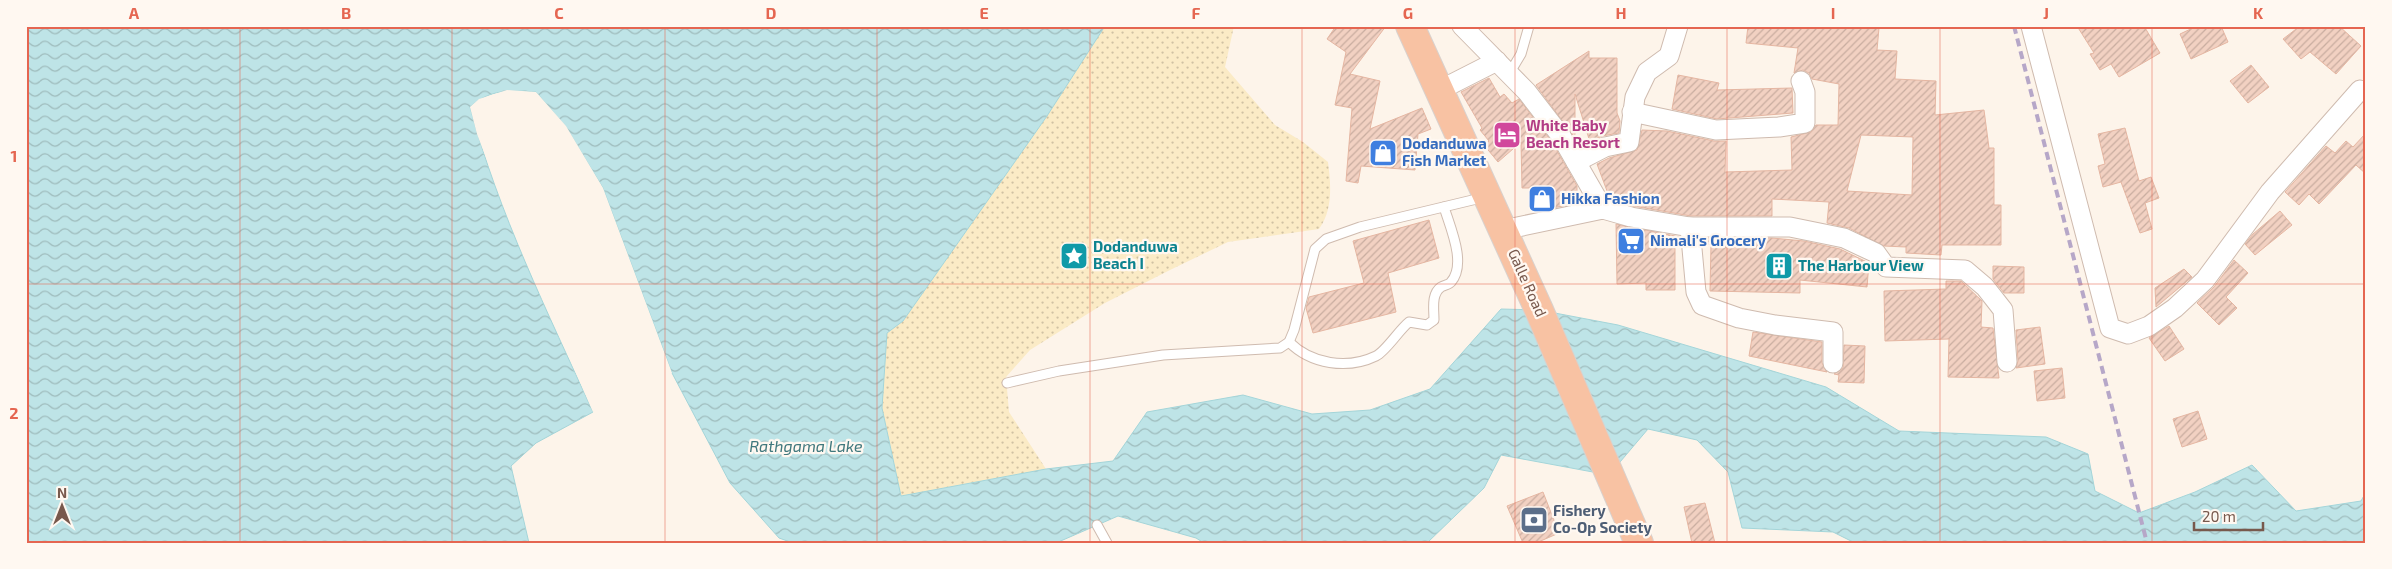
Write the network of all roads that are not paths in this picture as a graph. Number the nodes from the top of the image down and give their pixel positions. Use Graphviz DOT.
graph roads {
  1 [pos="1410,26"];
  2 [pos="1462,26"];
  3 [pos="1529,26"];
  4 [pos="1678,26"];
  5 [pos="2031,26"];
  6 [pos="1503,67"];
  7 [pos="1801,81"];
  8 [pos="1440,90"];
  9 [pos="2360,90"];
  10 [pos="1632,112"];
  11 [pos="1576,162"];
  12 [pos="1488,197"];
  13 [pos="1444,207"];
  14 [pos="1603,209"];
  15 [pos="1690,227"];
  16 [pos="1503,230"];
  17 [pos="1289,342"];
  18 [pos="2007,362"];
  19 [pos="1833,363"];
  20 [pos="1007,383"];
  21 [pos="1097,525"];
  22 [pos="1107,543"];
  23 [pos="1639,543"];
  1 -- 8 [label="highway, Galle Road"];
  2 -- 6 [label="street"];
  3 -- 6 [label="lane"];
  4 -- 10 [label="street"];
  5 -- 9 [label="street"];
  6 -- 8 [label="street"];
  6 -- 11 [label="street"];
  7 -- 10 [label="street"];
  8 -- 12 [label="highway, Galle Road"];
  10 -- 11 [label="street"];
  11 -- 14 [label="street"];
  12 -- 13 [label="lane"];
  12 -- 16 [label="highway, Galle Road"];
  13 -- 17 [label="lane"];
  13 -- 17 [label="lane"];
  14 -- 15 [label="street"];
  14 -- 16 [label="street"];
  15 -- 18 [label="street"];
  15 -- 19 [label="street"];
  16 -- 23 [label="highway, Galle Road"];
  17 -- 20 [label="lane"];
  21 -- 22 [label="lane"];
}
